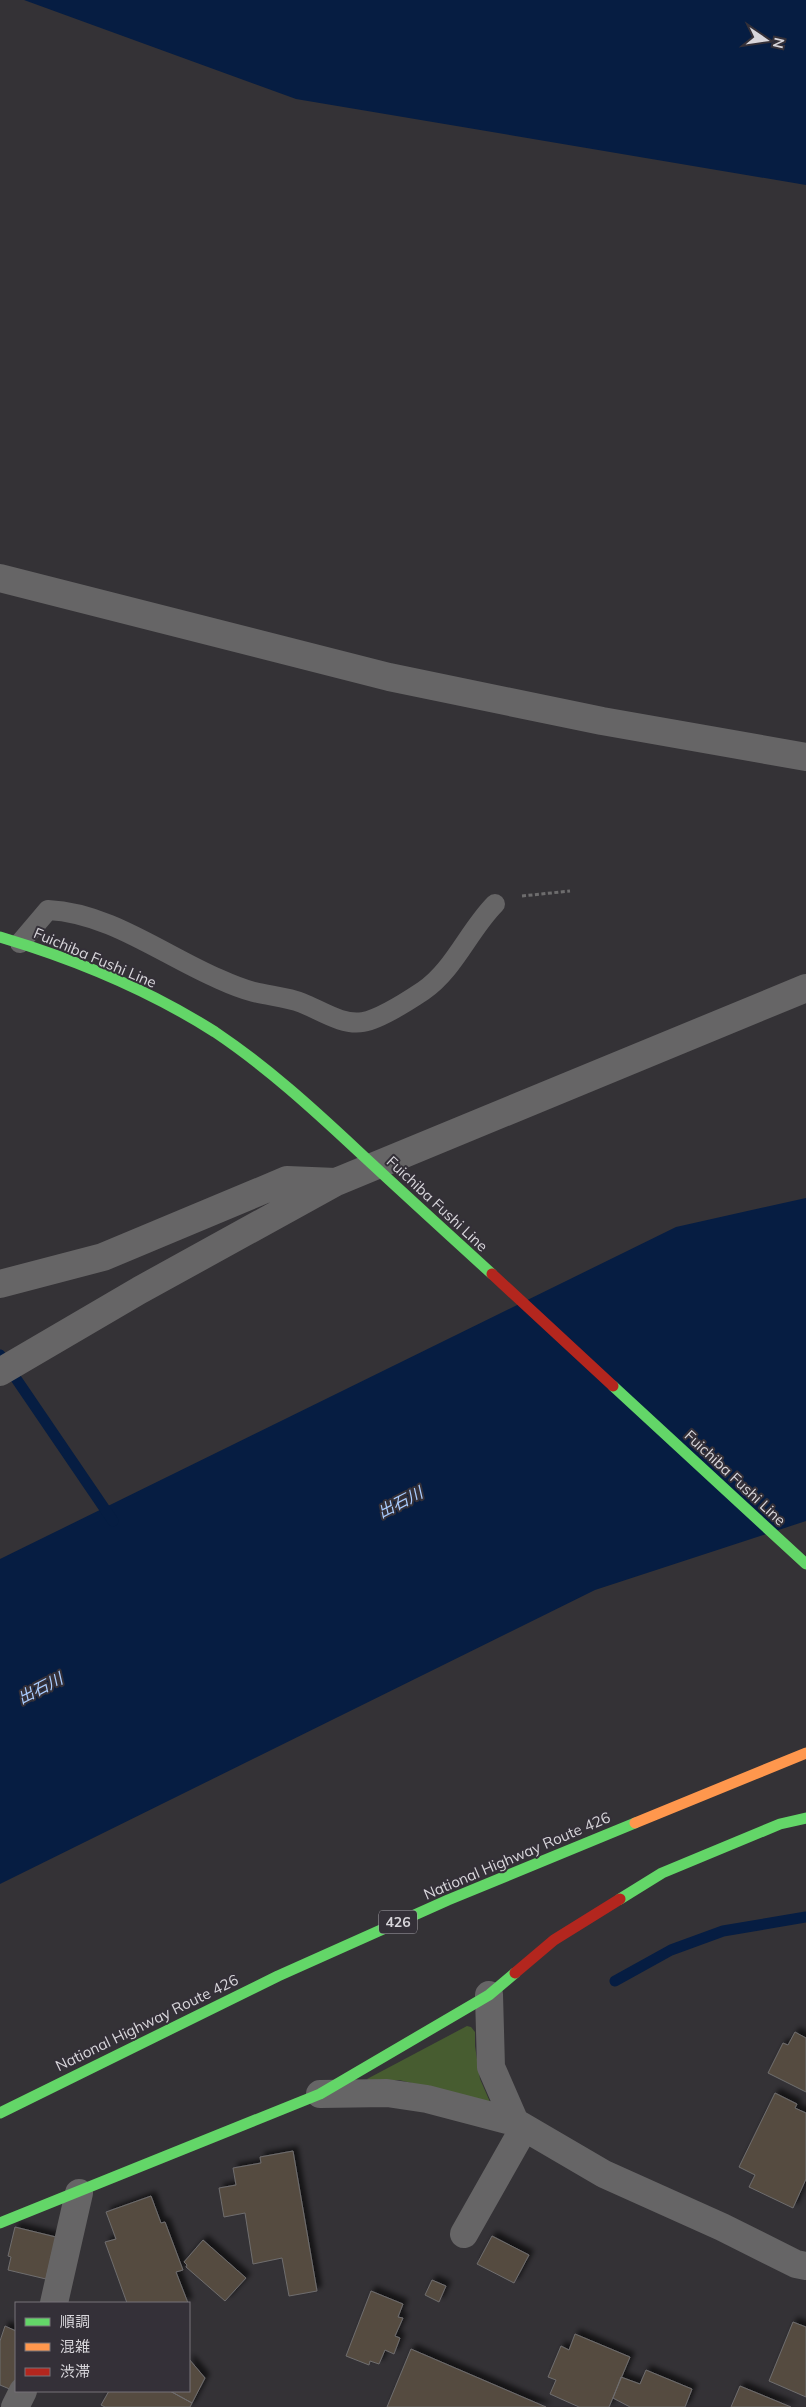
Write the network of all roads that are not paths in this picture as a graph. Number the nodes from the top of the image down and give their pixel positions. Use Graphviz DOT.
graph roads {
  1 [pos="0,578"];
  2 [pos="806,757"];
  3 [pos="495,904"];
  4 [pos="0,937"];
  5 [pos="20,943"];
  6 [pos="806,988"];
  7 [pos="376,1166"];
  8 [pos="336,1182"];
  9 [pos="0,1284"];
  10 [pos="0,1372"];
  11 [pos="806,1564"];
  12 [pos="806,1753"];
  13 [pos="806,1818"];
  14 [pos="489,1996"];
  15 [pos="320,2094"];
  16 [pos="0,2112"];
  17 [pos="519,2125"];
  18 [pos="79,2193"];
  19 [pos="0,2223"];
  20 [pos="464,2234"];
  21 [pos="806,2266"];
  22 [pos="54,2302"];
  23 [pos="22,2392"];
  24 [pos="15,2407"];
  1 -- 2 [label="street"];
  3 -- 5 [label="lane"];
  4 -- 5 [label="main road, Fuichiba Fushi Line"];
  5 -- 7 [label="main road, Fuichiba Fushi Line"];
  6 -- 7 [label="street"];
  7 -- 8 [label="street"];
  7 -- 11 [label="main road, Fuichiba Fushi Line"];
  8 -- 9 [label="street"];
  8 -- 10 [label="street"];
  12 -- 16 [label="main road, National Highway Route 426 / 426"];
  13 -- 14 [label="main road"];
  14 -- 15 [label="main road"];
  14 -- 17 [label="street"];
  15 -- 17 [label="street"];
  15 -- 18 [label="main road"];
  17 -- 20 [label="street"];
  17 -- 21 [label="street"];
  18 -- 19 [label="main road"];
  18 -- 22 [label="street"];
  23 -- 24 [label="street"];
}
